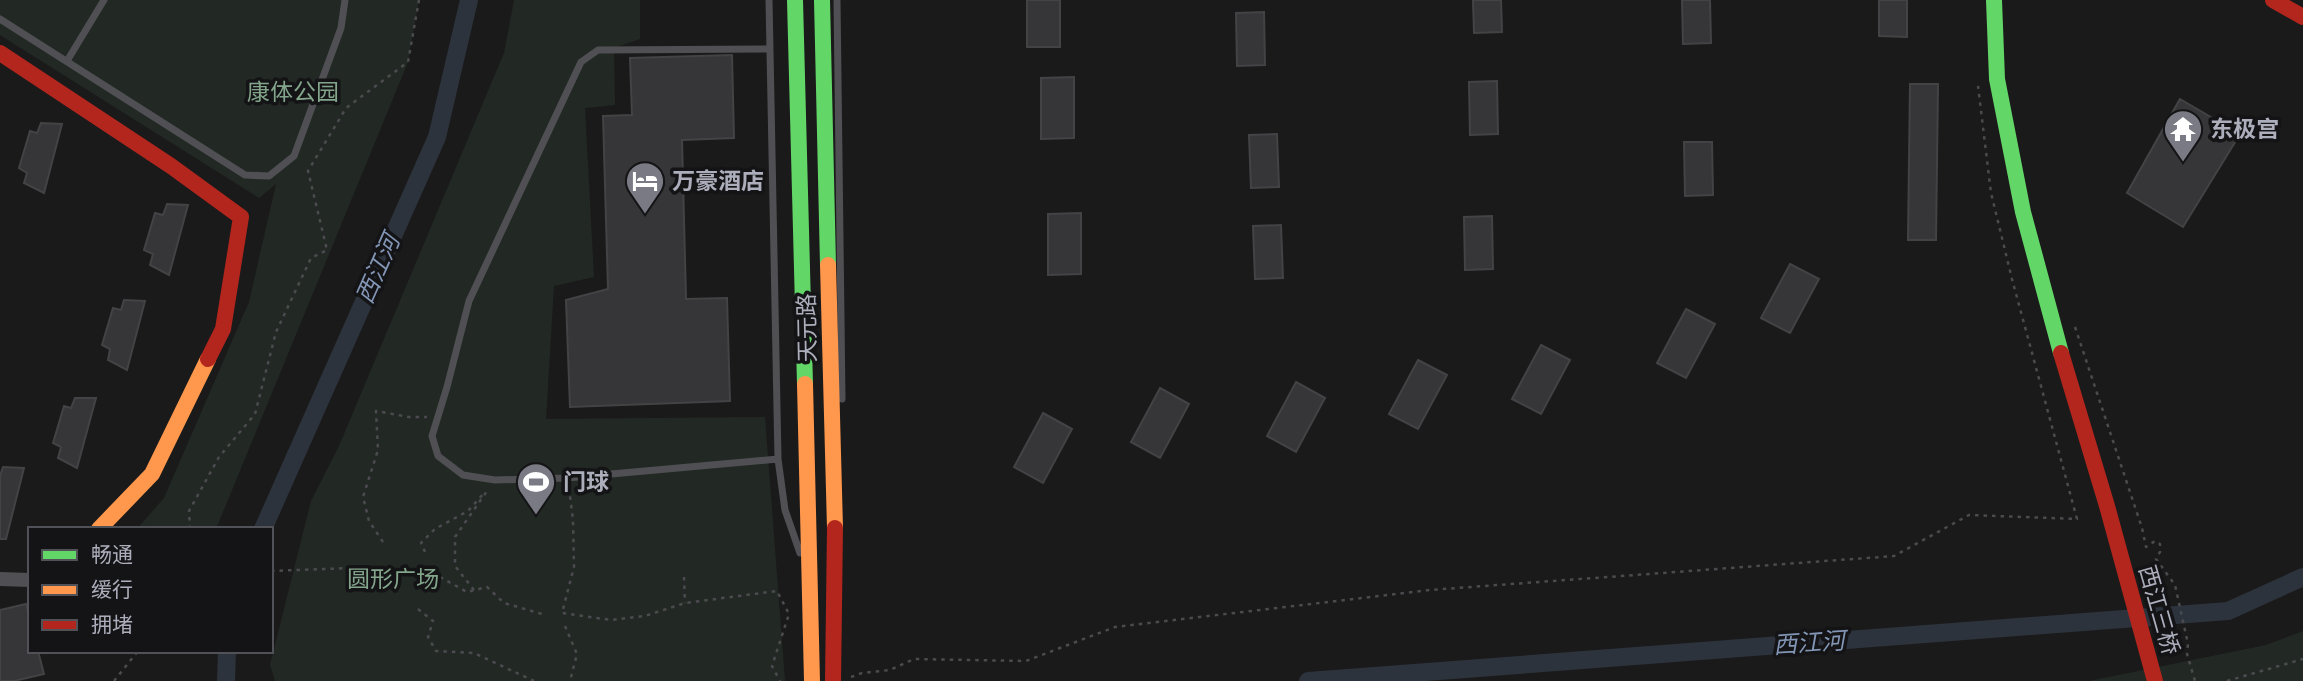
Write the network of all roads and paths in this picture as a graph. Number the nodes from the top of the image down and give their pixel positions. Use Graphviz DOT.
graph roads {
  1 [pos="104,0"];
  2 [pos="345,0"];
  3 [pos="419,0"];
  4 [pos="769,0"];
  5 [pos="795,0"];
  6 [pos="822,0"];
  7 [pos="837,0"];
  8 [pos="1994,0"];
  9 [pos="2273,0"];
  10 [pos="2303,17"];
  11 [pos="0,19"];
  12 [pos="769,49"];
  13 [pos="0,53"];
  14 [pos="67,61"];
  15 [pos="1977,81"];
  16 [pos="2072,318"];
  17 [pos="842,414"];
  18 [pos="435,423"];
  19 [pos="778,459"];
  20 [pos="567,478"];
  21 [pos="495,480"];
  22 [pos="844,510"];
  23 [pos="101,527"];
  24 [pos="190,527"];
  25 [pos="383,542"];
  26 [pos="425,552"];
  27 [pos="352,568"];
  28 [pos="273,571"];
  29 [pos="808,573"];
  30 [pos="836,574"];
  31 [pos="440,577"];
  32 [pos="684,578"];
  33 [pos="0,579"];
  34 [pos="28,580"];
  35 [pos="474,590"];
  36 [pos="685,603"];
  37 [pos="418,609"];
  38 [pos="542,614"];
  39 [pos="565,626"];
  40 [pos="136,653"];
  41 [pos="2303,659"];
  42 [pos="850,677"];
  43 [pos="114,681"];
  44 [pos="534,681"];
  45 [pos="570,681"];
  46 [pos="780,681"];
  47 [pos="812,681"];
  48 [pos="833,681"];
  49 [pos="2155,681"];
  50 [pos="2195,681"];
  51 [pos="2227,681"];
  1 -- 14 [label="lane"];
  2 -- 14 [label="lane"];
  3 -- 24 [label="path"];
  4 -- 12 [label="lane"];
  5 -- 29 [label="main road, 天元路"];
  6 -- 30 [label="main road, 天元路"];
  7 -- 17 [label="lane"];
  8 -- 49 [label="main road, 西江三桥"];
  9 -- 10 [label="main road"];
  11 -- 14 [label="lane"];
  12 -- 18 [label="lane"];
  12 -- 19 [label="lane"];
  13 -- 23 [label="main road"];
  15 -- 42 [label="path"];
  16 -- 50 [label="path"];
  18 -- 21 [label="lane"];
  18 -- 25 [label="path"];
  19 -- 20 [label="lane"];
  19 -- 29 [label="lane"];
  20 -- 21 [label="lane"];
  20 -- 36 [label="path"];
  21 -- 26 [label="path"];
  21 -- 35 [label="path"];
  22 -- 30 [label="lane"];
  27 -- 28 [label="path"];
  29 -- 47 [label="main road, 天元路"];
  30 -- 48 [label="main road, 天元路"];
  31 -- 35 [label="path"];
  32 -- 36 [label="path"];
  33 -- 34 [label="street"];
  35 -- 38 [label="path"];
  36 -- 46 [label="path"];
  37 -- 44 [label="path"];
  39 -- 45 [label="path"];
  40 -- 43 [label="path"];
  41 -- 51 [label="path"];
}
